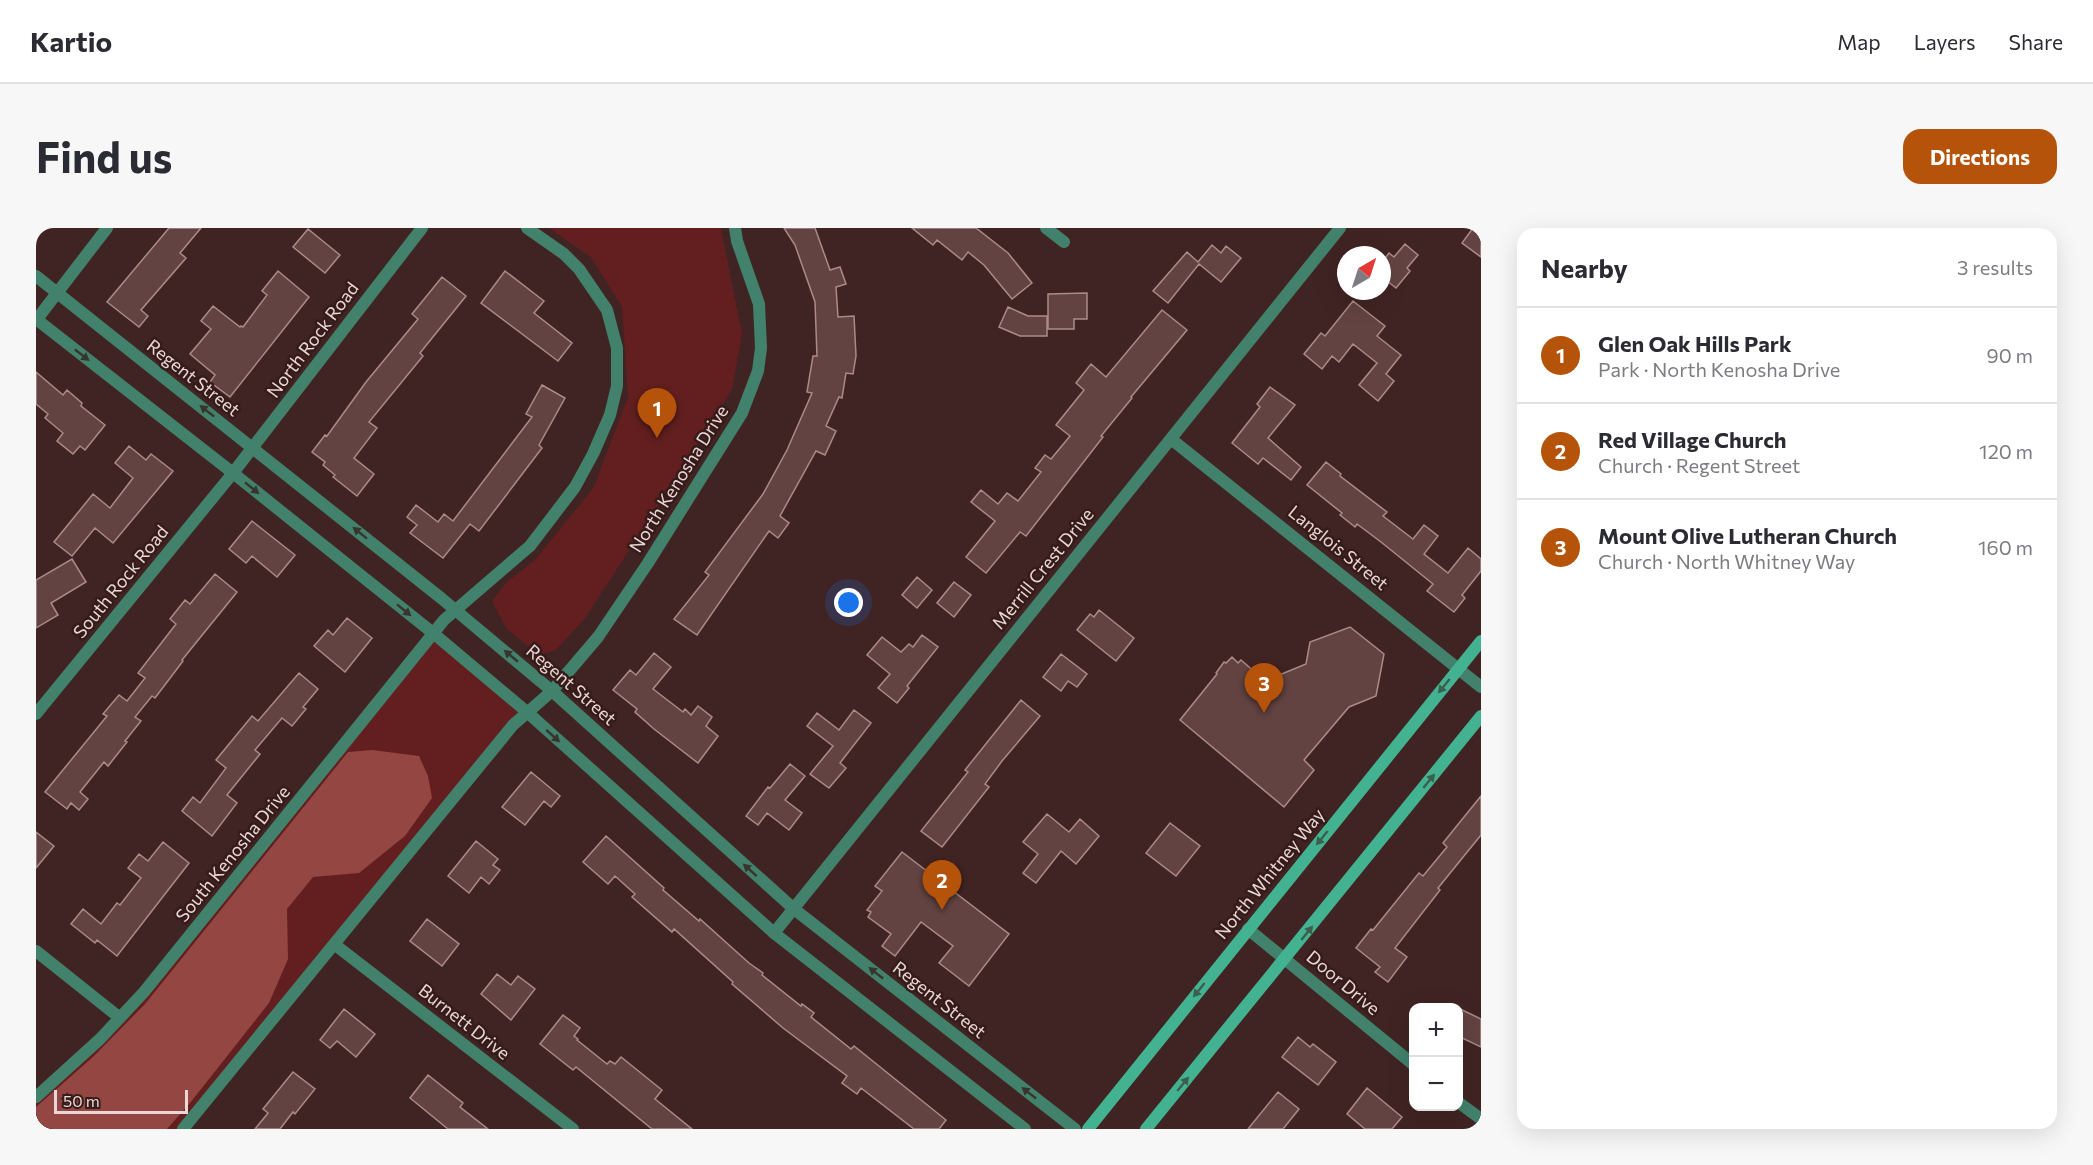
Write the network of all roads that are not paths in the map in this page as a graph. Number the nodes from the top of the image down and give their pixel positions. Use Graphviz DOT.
graph roads {
  1 [pos="107,228"];
  2 [pos="422,228"];
  3 [pos="527,228"];
  4 [pos="735,228"];
  5 [pos="1046,228"];
  6 [pos="1340,228"];
  7 [pos="1064,242"];
  8 [pos="36,276"];
  9 [pos="56,292"];
  10 [pos="36,319"];
  11 [pos="1171,439"];
  12 [pos="253,448"];
  13 [pos="233,473"];
  14 [pos="454,610"];
  15 [pos="433,633"];
  16 [pos="1481,641"];
  17 [pos="1459,669"];
  18 [pos="1481,687"];
  19 [pos="552,691"];
  20 [pos="527,712"];
  21 [pos="36,714"];
  22 [pos="1481,716"];
  23 [pos="794,909"];
  24 [pos="1248,929"];
  25 [pos="774,933"];
  26 [pos="334,944"];
  27 [pos="36,951"];
  28 [pos="1286,959"];
  29 [pos="120,1018"];
  30 [pos="1409,1062"];
  31 [pos="36,1097"];
  32 [pos="1463,1106"];
  33 [pos="1481,1119"];
  34 [pos="183,1129"];
  35 [pos="573,1129"];
  36 [pos="1024,1129"];
  37 [pos="1075,1129"];
  38 [pos="1088,1129"];
  39 [pos="1146,1129"];
  1 -- 9 [label="street"];
  2 -- 12 [label="street, North Rock Road"];
  3 -- 14 [label="street"];
  4 -- 19 [label="street, North Kenosha Drive"];
  5 -- 7 [label="street"];
  6 -- 11 [label="street, Merrill Crest Drive"];
  8 -- 9 [label="street, Regent Street"];
  9 -- 10 [label="street"];
  12 -- 9 [label="street, Regent Street, one-way"];
  10 -- 13 [label="street, one-way"];
  11 -- 17 [label="street, Langlois Street"];
  11 -- 23 [label="street, Merrill Crest Drive"];
  12 -- 13 [label="street, North Rock Road"];
  14 -- 12 [label="street, Regent Street, one-way"];
  13 -- 15 [label="street, one-way"];
  13 -- 21 [label="street, South Rock Road"];
  14 -- 15 [label="street, South Kenosha Drive"];
  19 -- 14 [label="street, Regent Street, one-way"];
  15 -- 20 [label="street"];
  15 -- 29 [label="street, South Kenosha Drive"];
  16 -- 17 [label="main road, North Whitney Way"];
  17 -- 18 [label="street, Langlois Street"];
  17 -- 24 [label="main road, North Whitney Way, one-way"];
  19 -- 20 [label="street, North Kenosha Drive"];
  23 -- 19 [label="street, Regent Street, one-way"];
  20 -- 25 [label="street, one-way"];
  20 -- 26 [label="street"];
  28 -- 22 [label="main road, one-way"];
  23 -- 25 [label="street, Merrill Crest Drive"];
  37 -- 23 [label="street, Regent Street, one-way"];
  24 -- 28 [label="street, Door Drive"];
  24 -- 38 [label="main road, North Whitney Way, one-way"];
  25 -- 36 [label="street"];
  26 -- 34 [label="street"];
  26 -- 35 [label="street, Burnett Drive"];
  27 -- 29 [label="street"];
  28 -- 30 [label="street, Door Drive"];
  39 -- 28 [label="main road, one-way"];
  29 -- 31 [label="street, South Kenosha Drive"];
  32 -- 33 [label="street"];
}
